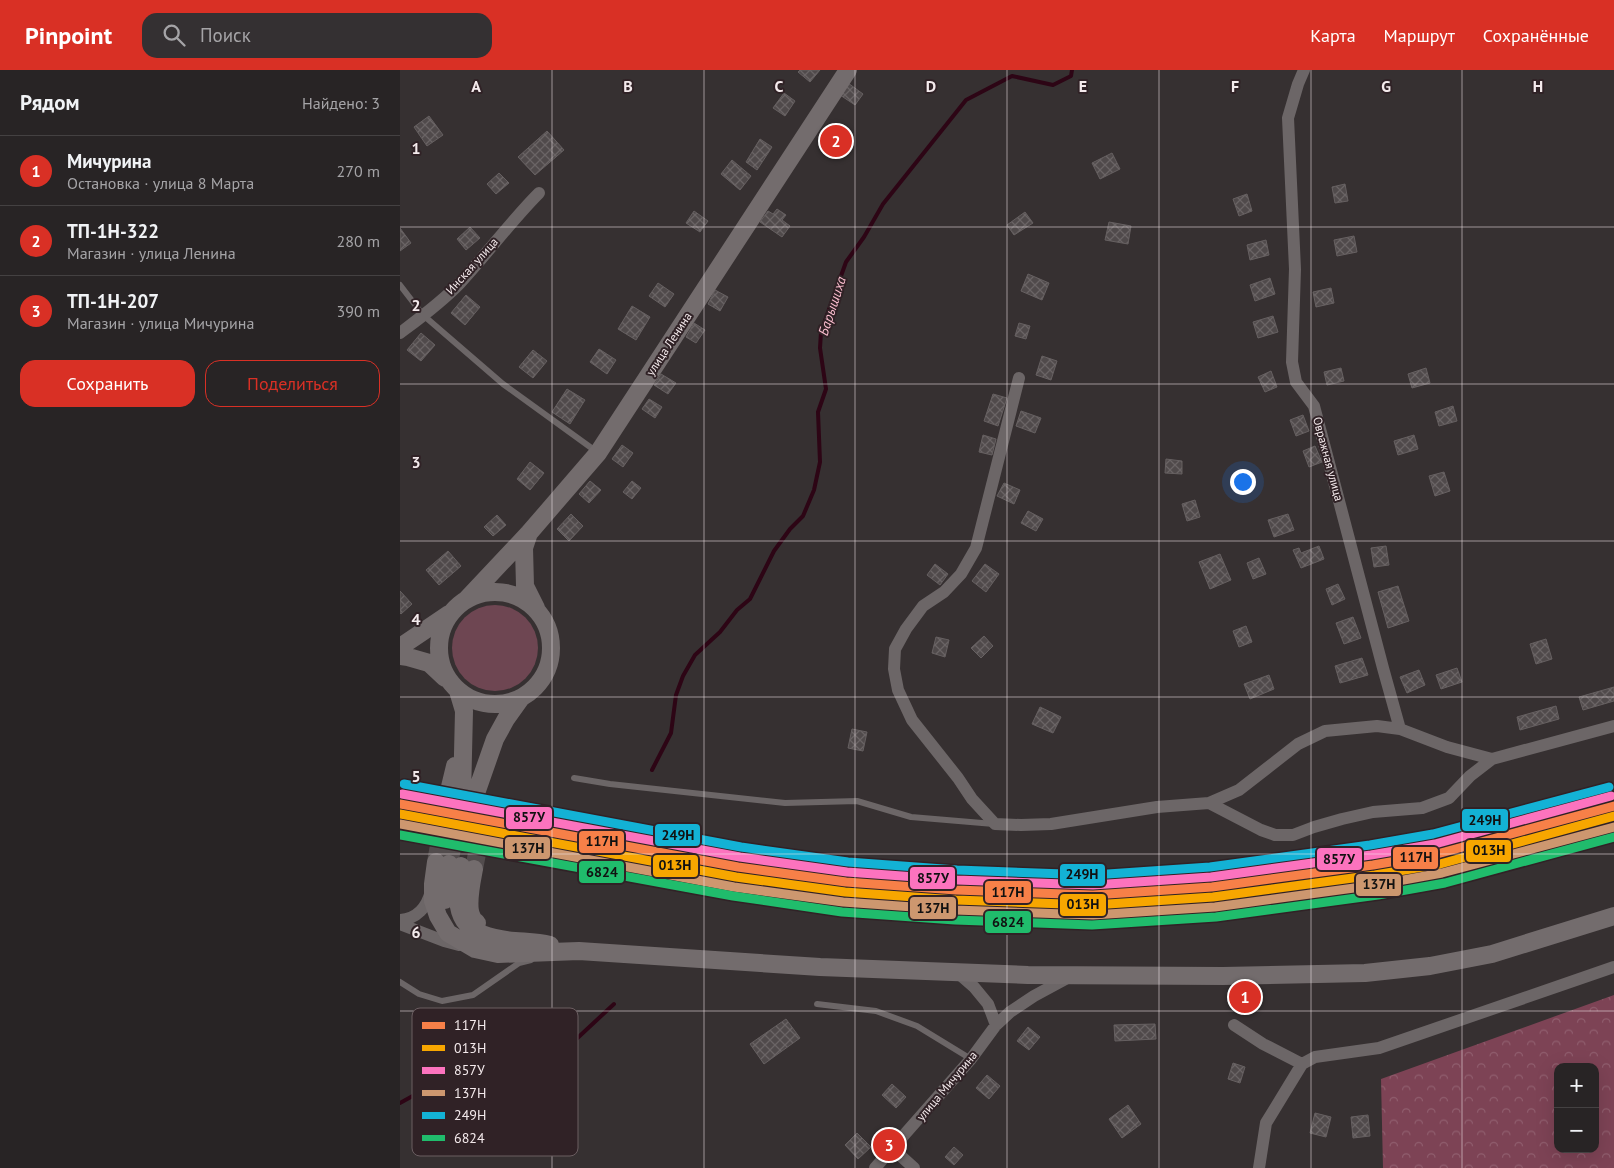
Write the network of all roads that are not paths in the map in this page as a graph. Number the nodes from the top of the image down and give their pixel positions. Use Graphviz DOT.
graph roads {
  1 [pos="848,70"];
  2 [pos="1304,70"];
  3 [pos="539,193"];
  4 [pos="400,285"];
  5 [pos="423,315"];
  6 [pos="400,333"];
  7 [pos="1019,378"];
  8 [pos="598,453"];
  9 [pos="529,533"];
  10 [pos="466,600"];
  11 [pos="538,611"];
  12 [pos="452,613"];
  13 [pos="400,647"];
  14 [pos="400,656"];
  15 [pos="454,687"];
  16 [pos="521,698"];
  17 [pos="1614,726"];
  18 [pos="1400,729"];
  19 [pos="1492,759"];
  20 [pos="574,778"];
  21 [pos="1209,803"];
  22 [pos="995,824"];
  23 [pos="455,865"];
  24 [pos="433,884"];
  25 [pos="1614,916"];
  26 [pos="400,922"];
  27 [pos="545,948"];
  28 [pos="475,949"];
  29 [pos="1614,967"];
  30 [pos="958,973"];
  31 [pos="1074,975"];
  32 [pos="400,982"];
  33 [pos="817,1004"];
  34 [pos="1234,1024"];
  35 [pos="996,1025"];
  36 [pos="971,1059"];
  37 [pos="1302,1064"];
  38 [pos="893,1149"];
  39 [pos="875,1168"];
  40 [pos="914,1168"];
  41 [pos="1259,1168"];
  1 -- 8 [label="main road, улица Ленина"];
  2 -- 18 [label="street, Овражная улица"];
  3 -- 5 [label="street, Инская улица"];
  4 -- 5 [label="lane"];
  5 -- 6 [label="street, Инская улица"];
  5 -- 8 [label="lane"];
  7 -- 22 [label="street"];
  8 -- 9 [label="main road, улица Ленина"];
  9 -- 10 [label="main road, улица Ленина"];
  9 -- 11 [label="main road"];
  10 -- 11 [label="main road"];
  10 -- 12 [label="main road"];
  11 -- 16 [label="main road"];
  12 -- 13 [label="main road"];
  12 -- 15 [label="main road"];
  14 -- 15 [label="main road"];
  15 -- 16 [label="main road"];
  15 -- 16 [label="main road"];
  17 -- 19 [label="street"];
  18 -- 19 [label="street"];
  18 -- 21 [label="street"];
  19 -- 21 [label="street"];
  20 -- 22 [label="lane"];
  21 -- 22 [label="street"];
  23 -- 24 [label="main road"];
  23 -- 27 [label="main road"];
  23 -- 27 [label="main road"];
  24 -- 26 [label="street"];
  24 -- 28 [label="main road"];
  25 -- 31 [label="main road"];
  26 -- 28 [label="street"];
  27 -- 28 [label="main road"];
  27 -- 30 [label="main road"];
  27 -- 32 [label="lane"];
  29 -- 37 [label="street"];
  30 -- 31 [label="main road"];
  30 -- 35 [label="street"];
  31 -- 35 [label="street, улица Мичурина"];
  33 -- 36 [label="lane"];
  34 -- 37 [label="street"];
  35 -- 36 [label="street, улица Мичурина"];
  36 -- 38 [label="street, улица Мичурина"];
  37 -- 41 [label="street"];
  38 -- 39 [label="street, улица Мичурина"];
  38 -- 40 [label="street"];
}
